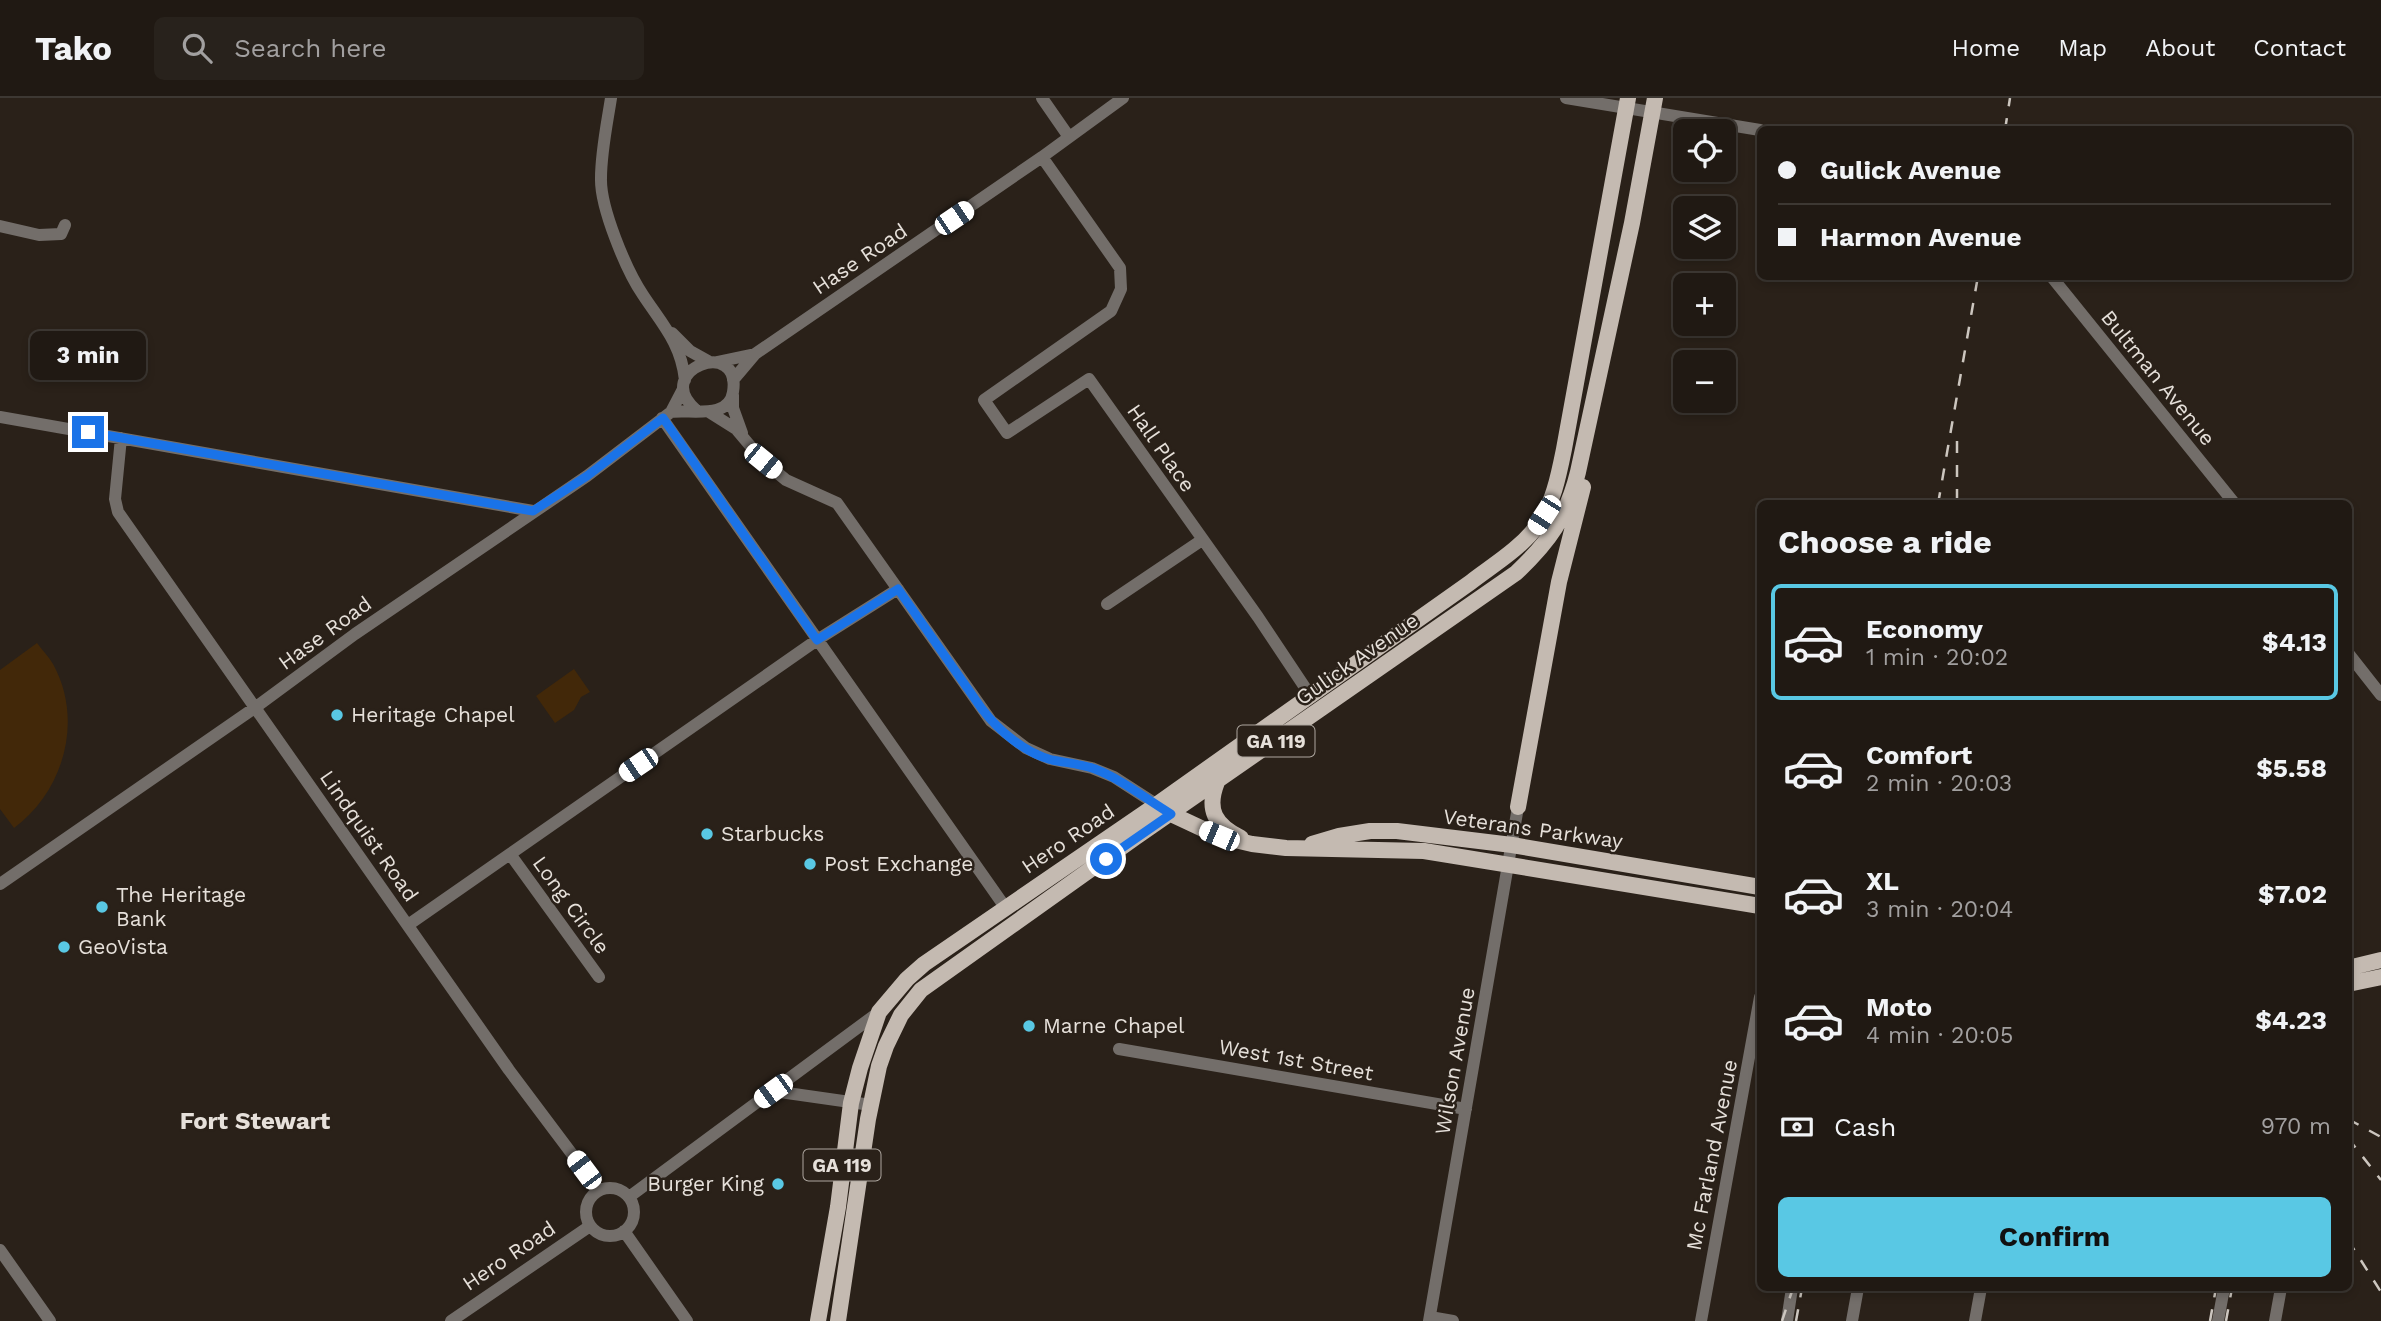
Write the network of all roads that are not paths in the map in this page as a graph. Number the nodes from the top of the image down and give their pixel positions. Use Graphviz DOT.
graph roads {
  1 [pos="611,98"];
  2 [pos="1042,98"];
  3 [pos="1123,98"];
  4 [pos="1566,98"];
  5 [pos="1626,104"];
  6 [pos="1653,106"];
  7 [pos="1757,129"];
  8 [pos="1069,137"];
  9 [pos="1042,157"];
  10 [pos="65,225"];
  11 [pos="0,226"];
  12 [pos="2054,280"];
  13 [pos="669,331"];
  14 [pos="755,354"];
  15 [pos="712,362"];
  16 [pos="733,380"];
  17 [pos="684,385"];
  18 [pos="1597,387"];
  19 [pos="733,395"];
  20 [pos="702,411"];
  21 [pos="667,415"];
  22 [pos="0,417"];
  23 [pos="743,436"];
  24 [pos="121,438"];
  25 [pos="2232,500"];
  26 [pos="533,511"];
  27 [pos="1202,540"];
  28 [pos="898,589"];
  29 [pos="1107,604"];
  30 [pos="817,640"];
  31 [pos="2352,658"];
  32 [pos="1310,695"];
  33 [pos="2381,695"];
  34 [pos="256,707"];
  35 [pos="1217,782"];
  36 [pos="1156,805"];
  37 [pos="1518,807"];
  38 [pos="1171,814"];
  39 [pos="1252,844"];
  40 [pos="1513,845"];
  41 [pos="1299,848"];
  42 [pos="510,854"];
  43 [pos="1509,864"];
  44 [pos="0,884"];
  45 [pos="1757,886"];
  46 [pos="1757,905"];
  47 [pos="1005,907"];
  48 [pos="408,925"];
  49 [pos="2381,960"];
  50 [pos="2352,967"];
  51 [pos="599,977"];
  52 [pos="2381,977"];
  53 [pos="2352,983"];
  54 [pos="879,1012"];
  55 [pos="1757,1013"];
  56 [pos="1119,1049"];
  57 [pos="773,1091"];
  58 [pos="851,1103"];
  59 [pos="871,1105"];
  60 [pos="1466,1109"];
  61 [pos="599,1189"];
  62 [pos="629,1197"];
  63 [pos="590,1226"];
  64 [pos="624,1231"];
  65 [pos="0,1250"];
  66 [pos="1792,1291"];
  67 [pos="1857,1291"];
  68 [pos="1980,1291"];
  69 [pos="2223,1291"];
  70 [pos="2281,1291"];
  71 [pos="1429,1319"];
  72 [pos="2276,1319"];
  73 [pos="50,1321"];
  74 [pos="451,1321"];
  75 [pos="687,1321"];
  76 [pos="818,1321"];
  77 [pos="838,1321"];
  78 [pos="1453,1321"];
  79 [pos="1701,1321"];
  80 [pos="1787,1321"];
  81 [pos="1852,1321"];
  82 [pos="1975,1321"];
  83 [pos="2218,1321"];
  1 -- 13 [label="street"];
  2 -- 8 [label="street"];
  3 -- 8 [label="street, Hase Road"];
  4 -- 5 [label="street"];
  5 -- 6 [label="street"];
  5 -- 32 [label="main road, Hero Road / GA 119"];
  6 -- 7 [label="street"];
  6 -- 18 [label="main road, Gulick Avenue / GA 119"];
  8 -- 9 [label="street, Hase Road"];
  9 -- 14 [label="street, Hase Road"];
  9 -- 27 [label="street, Hall Place"];
  10 -- 11 [label="street"];
  12 -- 25 [label="street, Bultman Avenue"];
  13 -- 15 [label="street"];
  13 -- 17 [label="street"];
  14 -- 15 [label="street"];
  14 -- 16 [label="street"];
  15 -- 16 [label="street"];
  15 -- 17 [label="street"];
  16 -- 19 [label="street"];
  17 -- 20 [label="street"];
  17 -- 21 [label="street"];
  18 -- 35 [label="main road, Gulick Avenue / GA 119"];
  18 -- 37 [label="main road"];
  19 -- 20 [label="street"];
  19 -- 23 [label="street"];
  20 -- 21 [label="street"];
  20 -- 23 [label="street"];
  21 -- 26 [label="street, Hase Road"];
  21 -- 30 [label="street"];
  22 -- 24 [label="street"];
  23 -- 28 [label="street"];
  24 -- 26 [label="street"];
  24 -- 34 [label="street, Lindquist Road"];
  26 -- 34 [label="street, Hase Road"];
  27 -- 29 [label="street"];
  27 -- 32 [label="street, Hall Place"];
  28 -- 30 [label="street"];
  28 -- 36 [label="street"];
  30 -- 42 [label="street"];
  30 -- 47 [label="street"];
  31 -- 33 [label="street"];
  32 -- 36 [label="main road, Hero Road / GA 119"];
  34 -- 44 [label="street, Hase Road"];
  34 -- 48 [label="street, Lindquist Road"];
  35 -- 38 [label="main road, Gulick Avenue / GA 119"];
  35 -- 39 [label="main road"];
  36 -- 38 [label="street"];
  36 -- 47 [label="main road, Hero Road / GA 119"];
  37 -- 40 [label="street, Wilson Avenue"];
  38 -- 39 [label="main road, Veterans Parkway"];
  38 -- 59 [label="main road, Gulick Avenue / GA 119"];
  39 -- 41 [label="main road, Veterans Parkway"];
  40 -- 41 [label="main road, Veterans Parkway"];
  40 -- 43 [label="street, Wilson Avenue"];
  40 -- 45 [label="main road, Veterans Parkway"];
  41 -- 43 [label="main road, Veterans Parkway"];
  42 -- 48 [label="street, Long Circle"];
  42 -- 51 [label="street, Long Circle"];
  43 -- 46 [label="main road, Veterans Parkway"];
  43 -- 60 [label="street, Wilson Avenue"];
  47 -- 54 [label="main road, Hero Road / GA 119"];
  48 -- 61 [label="street, Lindquist Road"];
  49 -- 50 [label="main road"];
  52 -- 53 [label="main road"];
  54 -- 57 [label="street"];
  54 -- 58 [label="main road, GA 119"];
  55 -- 79 [label="street, Mc Farland Avenue"];
  56 -- 60 [label="street, West 1st Street"];
  57 -- 58 [label="street"];
  57 -- 62 [label="street"];
  58 -- 59 [label="street"];
  58 -- 76 [label="main road, GA 119"];
  59 -- 77 [label="main road, Gulick Avenue / GA 119"];
  60 -- 71 [label="street, Wilson Avenue"];
  61 -- 62 [label="street"];
  61 -- 63 [label="street"];
  62 -- 64 [label="street"];
  63 -- 64 [label="street"];
  63 -- 74 [label="street, Hero Road"];
  64 -- 75 [label="street"];
  65 -- 73 [label="street"];
  66 -- 80 [label="street"];
  67 -- 81 [label="street"];
  68 -- 82 [label="street"];
  69 -- 83 [label="street"];
  70 -- 72 [label="street"];
  71 -- 78 [label="street"];
}
